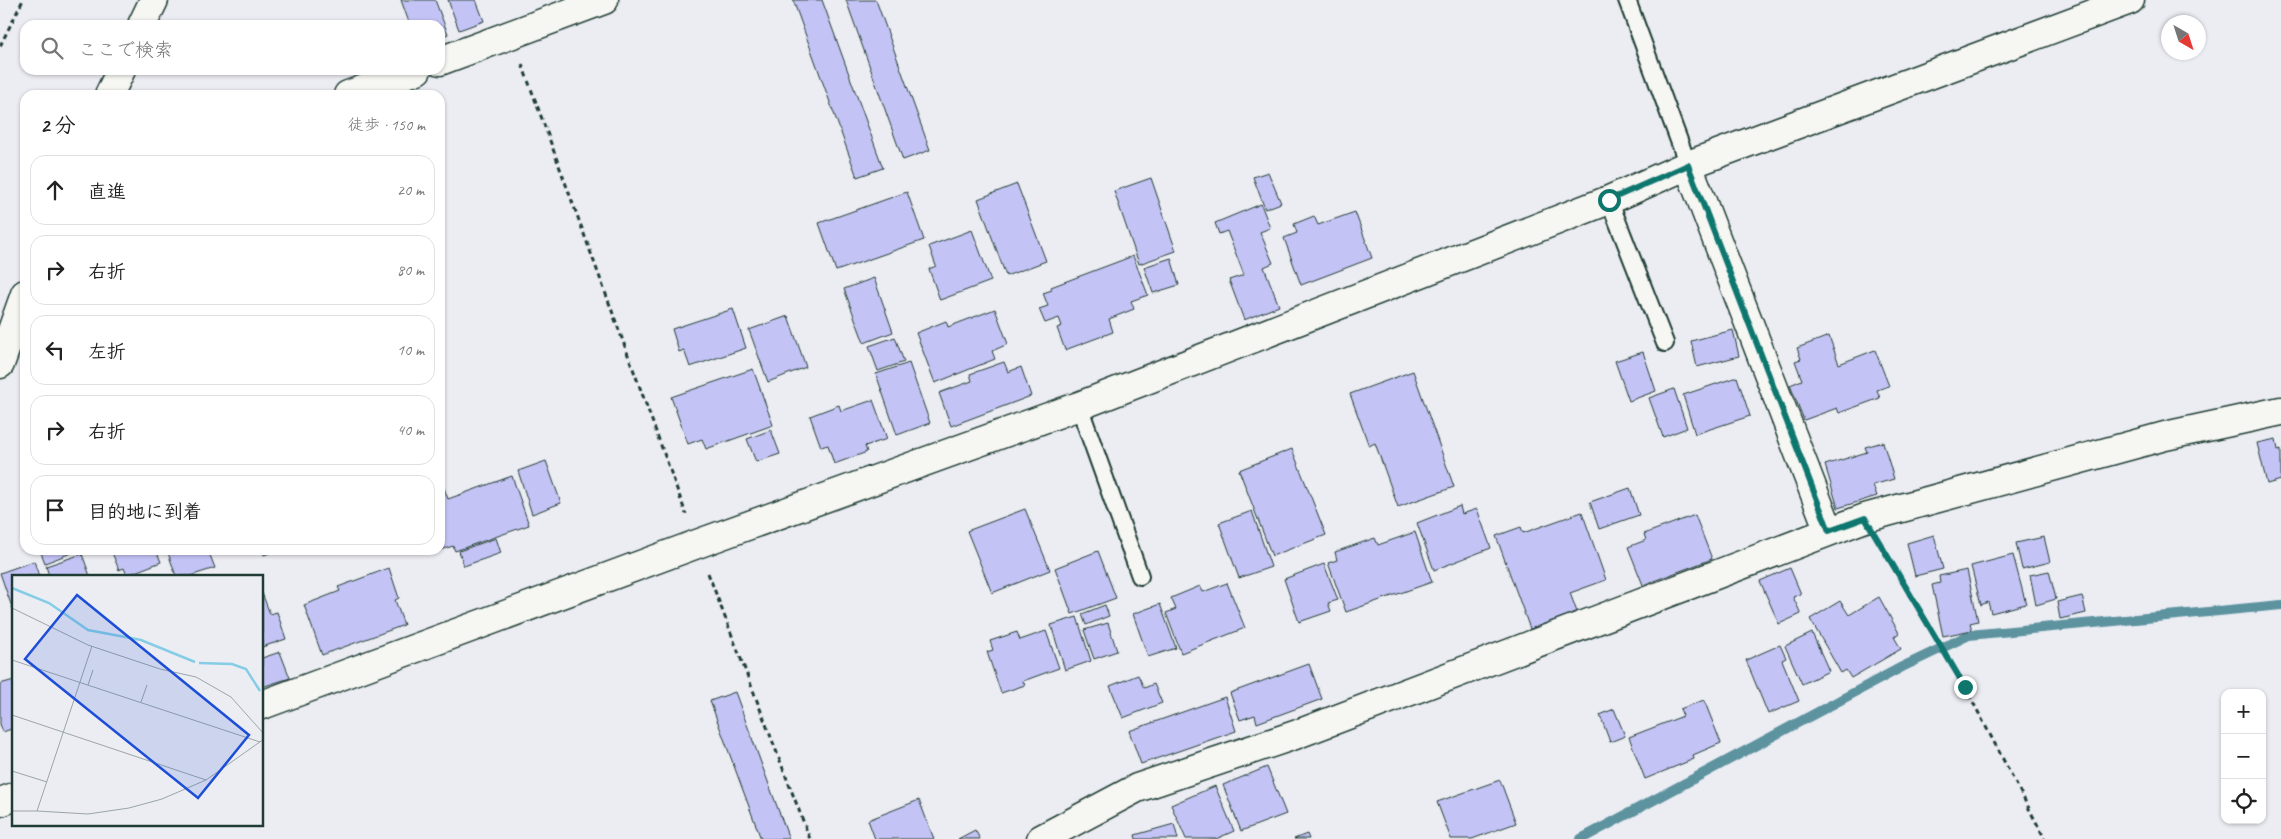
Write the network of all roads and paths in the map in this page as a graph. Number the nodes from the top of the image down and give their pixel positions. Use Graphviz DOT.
graph roads {
  1 [pos="22,0"];
  2 [pos="154,0"];
  3 [pos="604,0"];
  4 [pos="1627,0"];
  5 [pos="2130,0"];
  6 [pos="144,20"];
  7 [pos="512,35"];
  8 [pos="0,46"];
  9 [pos="445,60"];
  10 [pos="119,75"];
  11 [pos="403,75"];
  12 [pos="111,90"];
  13 [pos="362,90"];
  14 [pos="1688,165"];
  15 [pos="1609,200"];
  16 [pos="20,308"];
  17 [pos="1665,343"];
  18 [pos="0,364"];
  19 [pos="1079,406"];
  20 [pos="2281,412"];
  21 [pos="1865,518"];
  22 [pos="1829,531"];
  23 [pos="697,544"];
  24 [pos="1140,576"];
  25 [pos="264,704"];
  26 [pos="12,798"];
  27 [pos="0,802"];
  28 [pos="810,839"];
  29 [pos="1041,839"];
  30 [pos="2045,839"];
  1 -- 8 [label="path"];
  2 -- 6 [label="street"];
  3 -- 7 [label="street"];
  4 -- 14 [label="lane"];
  5 -- 14 [label="street"];
  7 -- 9 [label="street"];
  7 -- 23 [label="path"];
  10 -- 12 [label="street"];
  11 -- 13 [label="street"];
  14 -- 15 [label="street"];
  14 -- 22 [label="street"];
  15 -- 17 [label="lane"];
  15 -- 19 [label="street"];
  16 -- 18 [label="street"];
  19 -- 23 [label="street"];
  19 -- 24 [label="lane"];
  20 -- 21 [label="street"];
  21 -- 22 [label="street"];
  21 -- 30 [label="path"];
  22 -- 29 [label="street"];
  23 -- 25 [label="street"];
  23 -- 28 [label="path"];
  26 -- 27 [label="street"];
}
